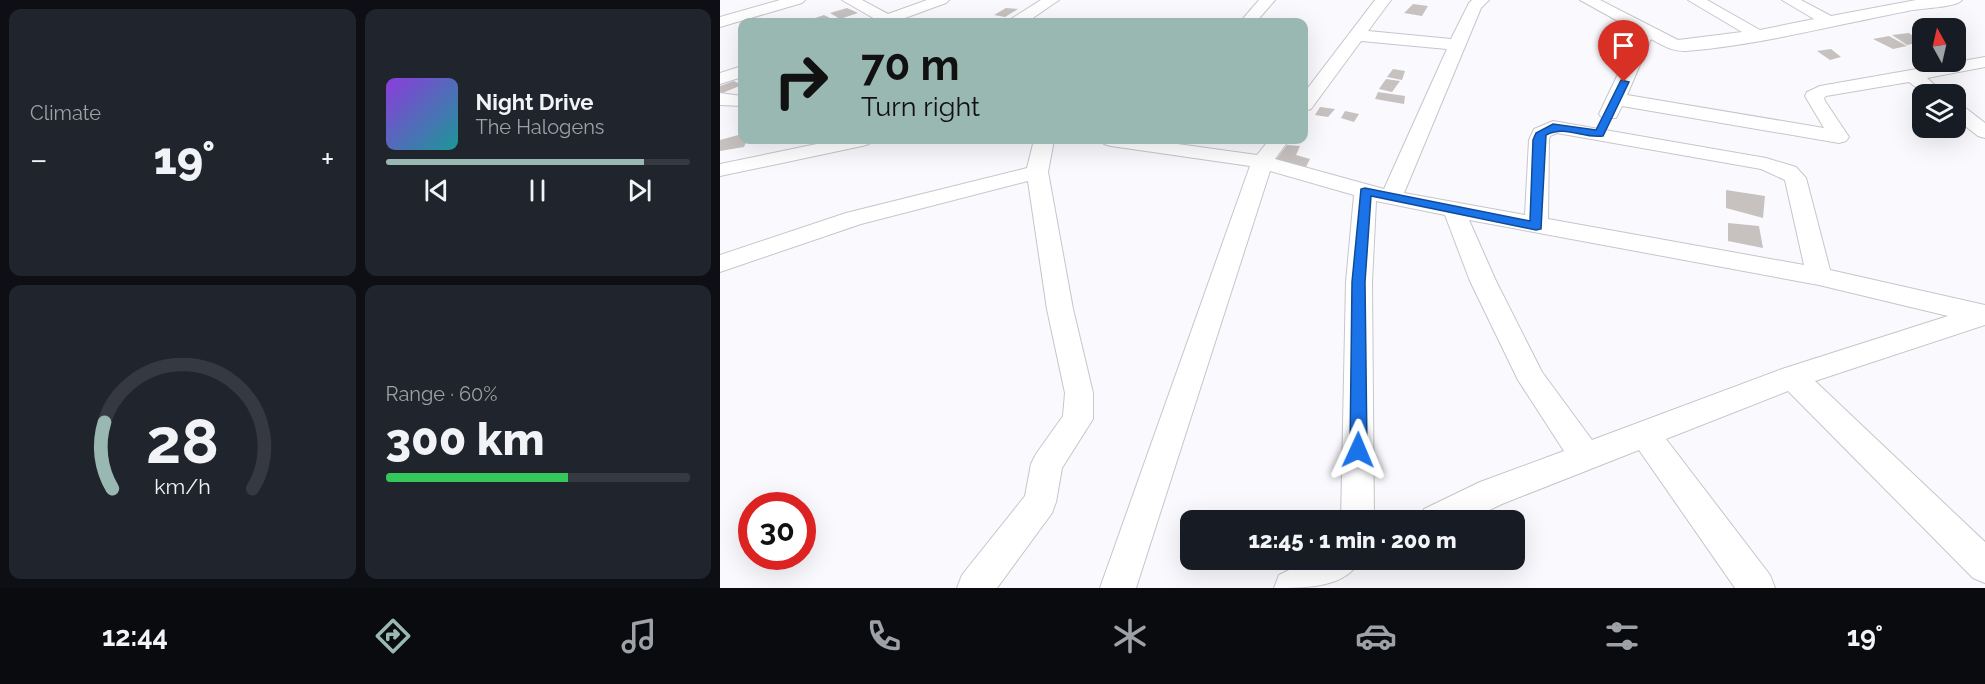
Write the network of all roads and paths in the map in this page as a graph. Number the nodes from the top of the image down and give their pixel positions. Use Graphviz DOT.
graph roads {
  1 [pos="796,0"];
  2 [pos="850,0"];
  3 [pos="942,0"];
  4 [pos="1051,0"];
  5 [pos="1267,0"];
  6 [pos="1383,0"];
  7 [pos="1481,0"];
  8 [pos="1588,0"];
  9 [pos="1696,0"];
  10 [pos="1790,0"];
  11 [pos="1954,0"];
  12 [pos="763,4"];
  13 [pos="880,18"];
  14 [pos="893,18"];
  15 [pos="1023,18"];
  16 [pos="1251,18"];
  17 [pos="1828,21"];
  18 [pos="720,22"];
  19 [pos="1647,30"];
  20 [pos="1355,35"];
  21 [pos="1758,35"];
  22 [pos="1458,45"];
  23 [pos="1985,62"];
  24 [pos="738,72"];
  25 [pos="1910,74"];
  26 [pos="720,79"];
  27 [pos="1923,84"];
  28 [pos="720,99"];
  29 [pos="1617,99"];
  30 [pos="1308,100"];
  31 [pos="738,101"];
  32 [pos="1966,118"];
  33 [pos="1985,132"];
  34 [pos="1599,134"];
  35 [pos="843,144"];
  36 [pos="1043,144"];
  37 [pos="1166,144"];
  38 [pos="1276,144"];
  39 [pos="1262,162"];
  40 [pos="720,170"];
  41 [pos="1037,172"];
  42 [pos="1378,195"];
  43 [pos="1454,210"];
  44 [pos="1536,226"];
  45 [pos="720,264"];
  46 [pos="1819,276"];
  47 [pos="1985,315"];
  48 [pos="1792,377"];
  49 [pos="1645,434"];
  50 [pos="1585,455"];
  51 [pos="1357,510"];
  52 [pos="1456,510"];
  53 [pos="1985,566"];
  54 [pos="1325,570"];
  55 [pos="975,588"];
  56 [pos="1118,588"];
  57 [pos="1292,588"];
  58 [pos="1757,588"];
  1 -- 12 [label="street"];
  2 -- 13 [label="street"];
  3 -- 14 [label="street"];
  4 -- 15 [label="street"];
  5 -- 16 [label="street"];
  6 -- 20 [label="street"];
  7 -- 22 [label="street"];
  8 -- 19 [label="street"];
  9 -- 21 [label="street"];
  10 -- 17 [label="street"];
  11 -- 17 [label="street"];
  12 -- 18 [label="street"];
  17 -- 21 [label="street"];
  19 -- 21 [label="street"];
  19 -- 29 [label="street"];
  20 -- 22 [label="street"];
  20 -- 30 [label="street"];
  22 -- 42 [label="street"];
  23 -- 25 [label="street"];
  24 -- 26 [label="street"];
  25 -- 27 [label="street"];
  25 -- 29 [label="street"];
  28 -- 31 [label="street"];
  29 -- 34 [label="street"];
  32 -- 33 [label="street"];
  34 -- 44 [label="street"];
  34 -- 46 [label="street"];
  35 -- 40 [label="street"];
  36 -- 41 [label="street"];
  37 -- 39 [label="street"];
  38 -- 39 [label="street"];
  39 -- 42 [label="street"];
  39 -- 56 [label="street"];
  41 -- 45 [label="street"];
  41 -- 55 [label="street"];
  42 -- 43 [label="street"];
  42 -- 51 [label="street"];
  43 -- 44 [label="street"];
  43 -- 50 [label="street"];
  44 -- 46 [label="street"];
  46 -- 47 [label="street"];
  47 -- 48 [label="street"];
  48 -- 49 [label="street"];
  48 -- 53 [label="street"];
  49 -- 50 [label="street"];
  49 -- 58 [label="street"];
  50 -- 52 [label="street"];
  54 -- 57 [label="street"];
}
